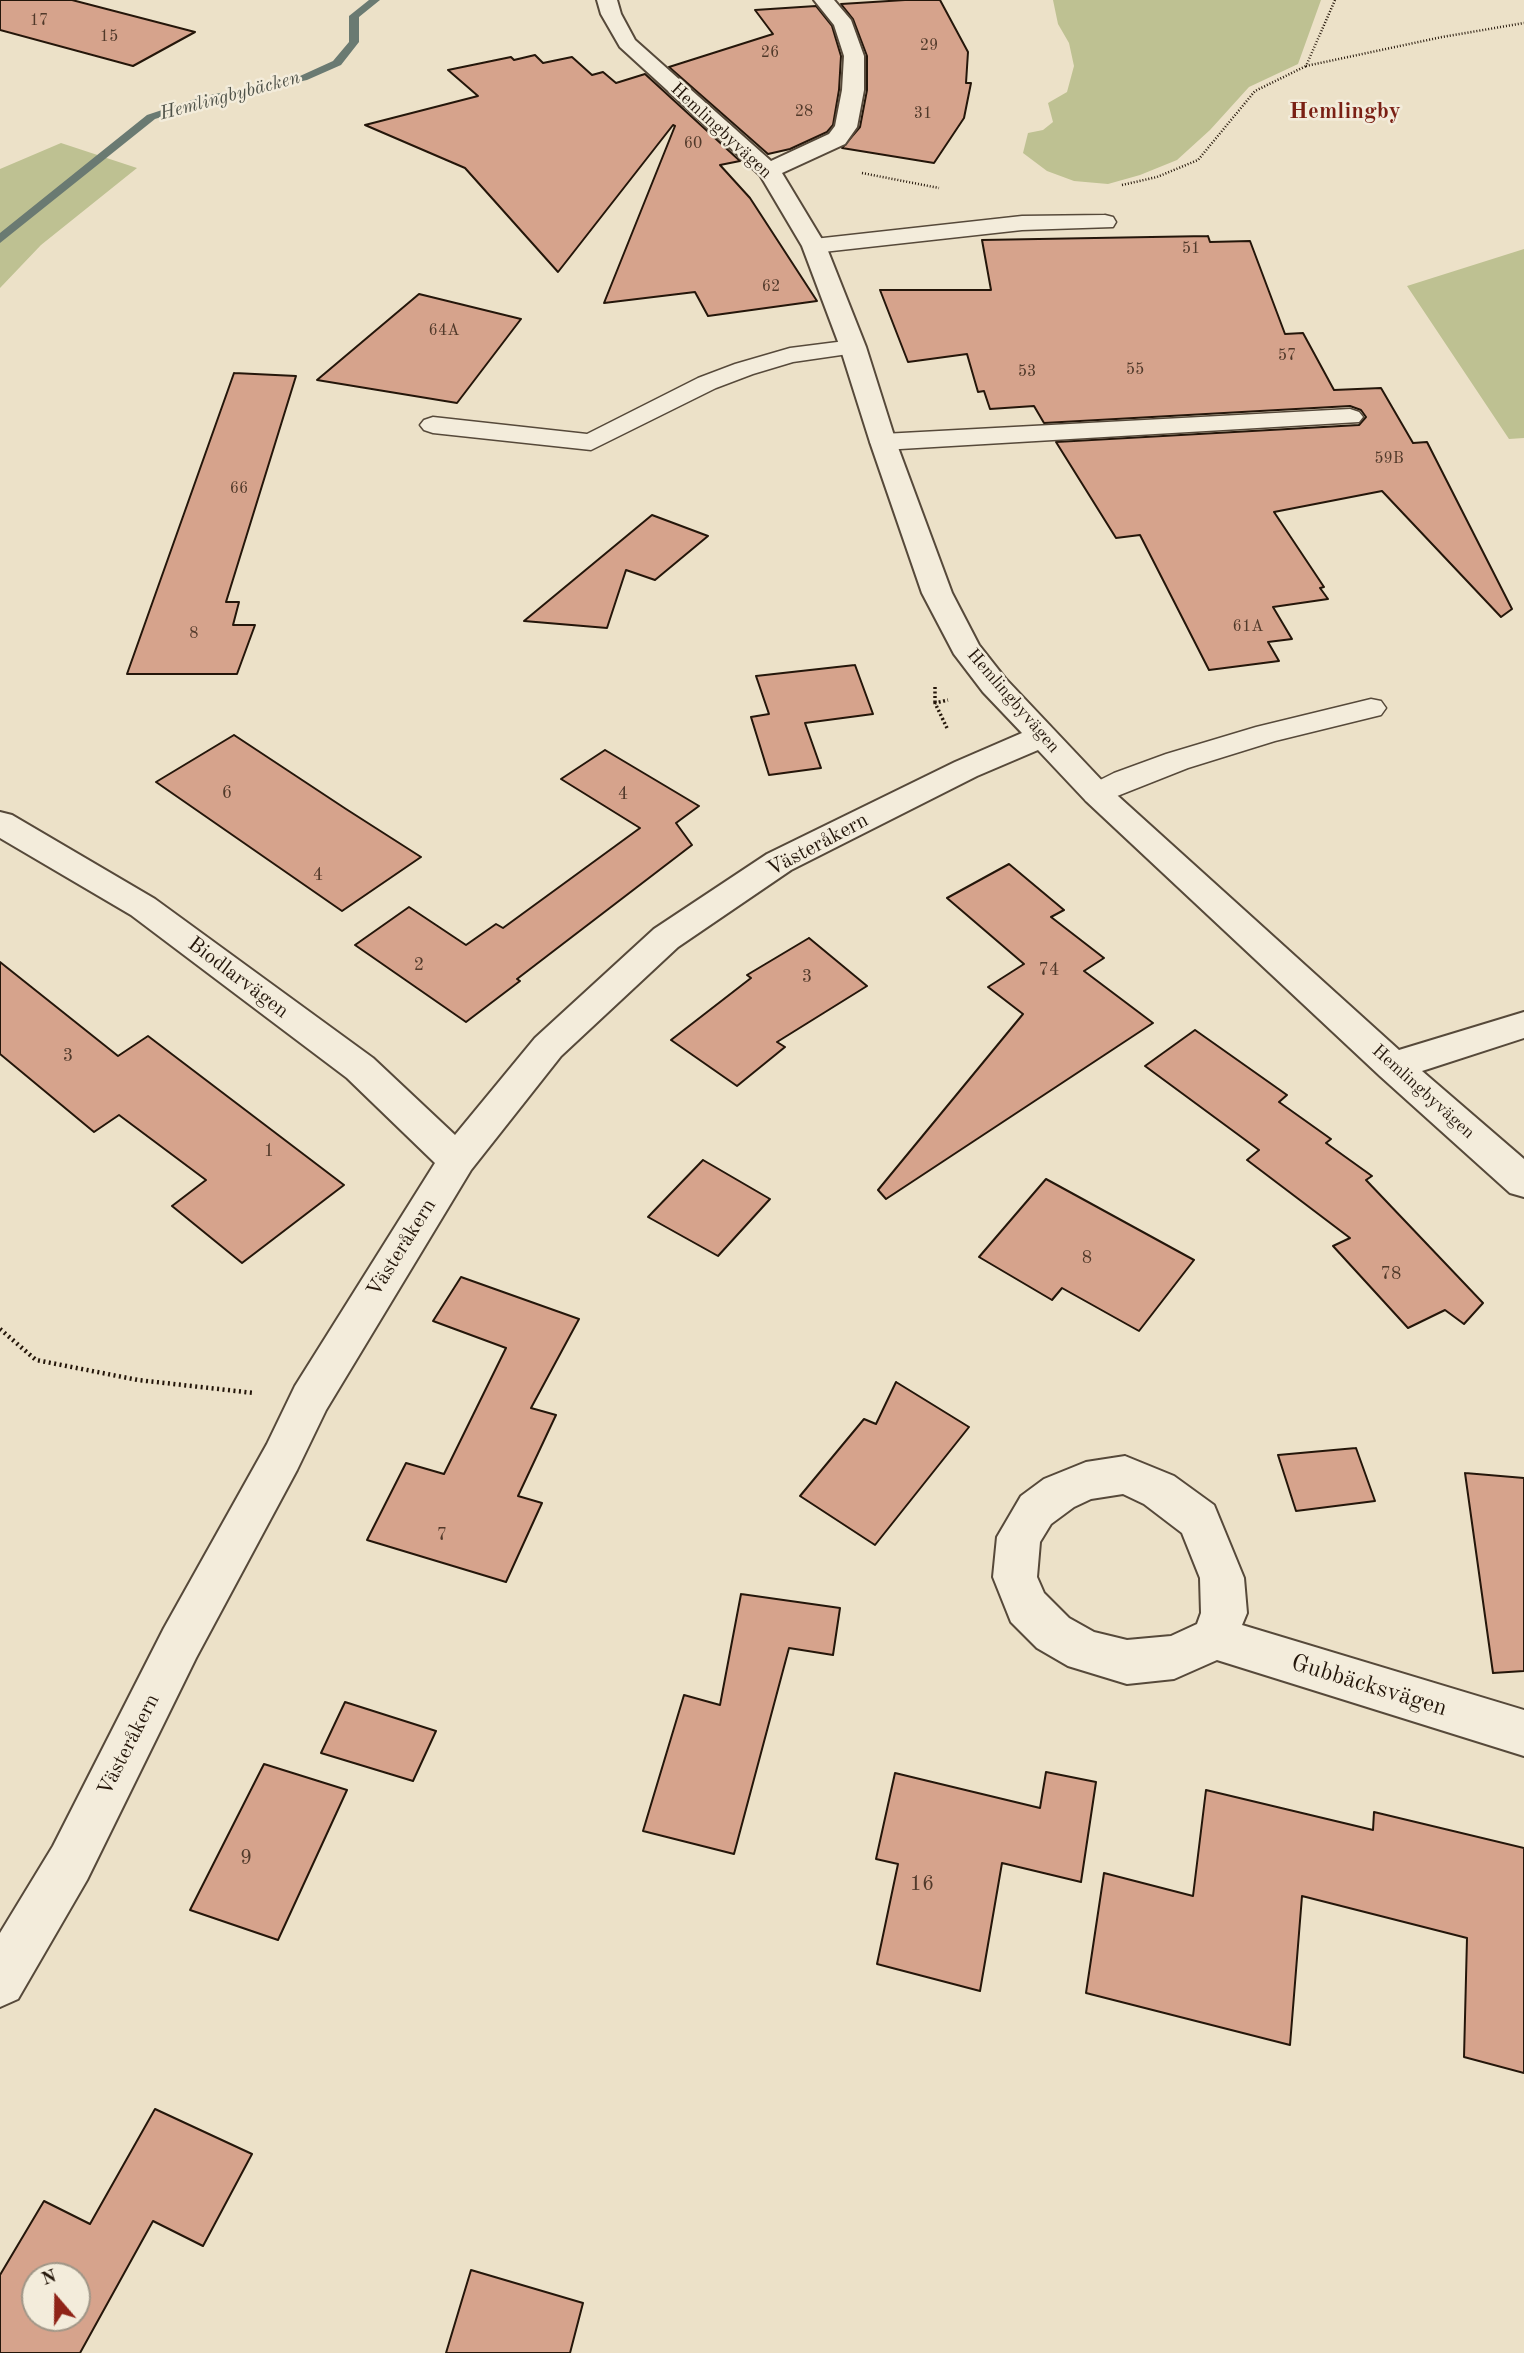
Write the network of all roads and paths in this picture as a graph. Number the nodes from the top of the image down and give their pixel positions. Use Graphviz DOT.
graph roads {
  1 [pos="607,0"];
  2 [pos="824,0"];
  3 [pos="1335,0"];
  4 [pos="1524,23"];
  5 [pos="1306,66"];
  6 [pos="1198,160"];
  7 [pos="769,171"];
  8 [pos="1105,222"];
  9 [pos="814,246"];
  10 [pos="853,347"];
  11 [pos="1350,417"];
  12 [pos="433,425"];
  13 [pos="883,443"];
  14 [pos="1371,708"];
  15 [pos="1041,737"];
  16 [pos="1097,794"];
  17 [pos="0,823"];
  18 [pos="1524,1025"];
  19 [pos="1393,1066"];
  20 [pos="457,1160"];
  21 [pos="1524,1182"];
  22 [pos="0,1329"];
  23 [pos="310,1399"];
  24 [pos="1215,1638"];
  25 [pos="1524,1733"];
  26 [pos="0,1981"];
  1 -- 7 [label="street, Hemlingbyvägen"];
  2 -- 7 [label="street"];
  3 -- 5 [label="path"];
  4 -- 5 [label="path"];
  5 -- 6 [label="path"];
  7 -- 9 [label="street, Hemlingbyvägen"];
  8 -- 9 [label="lane"];
  9 -- 10 [label="street, Hemlingbyvägen"];
  10 -- 12 [label="lane"];
  10 -- 13 [label="street, Hemlingbyvägen"];
  11 -- 13 [label="lane"];
  13 -- 15 [label="street, Hemlingbyvägen"];
  14 -- 16 [label="lane"];
  15 -- 16 [label="street, Hemlingbyvägen"];
  15 -- 20 [label="street, Västeråkern"];
  16 -- 19 [label="street, Hemlingbyvägen"];
  17 -- 20 [label="street, Biodlarvägen"];
  18 -- 19 [label="street"];
  19 -- 21 [label="street, Hemlingbyvägen"];
  20 -- 23 [label="street, Västeråkern"];
  22 -- 23 [label="path"];
  23 -- 26 [label="street, Västeråkern"];
  24 -- 24 [label="street"];
  24 -- 25 [label="street, Gubbäcksvägen"];
}
